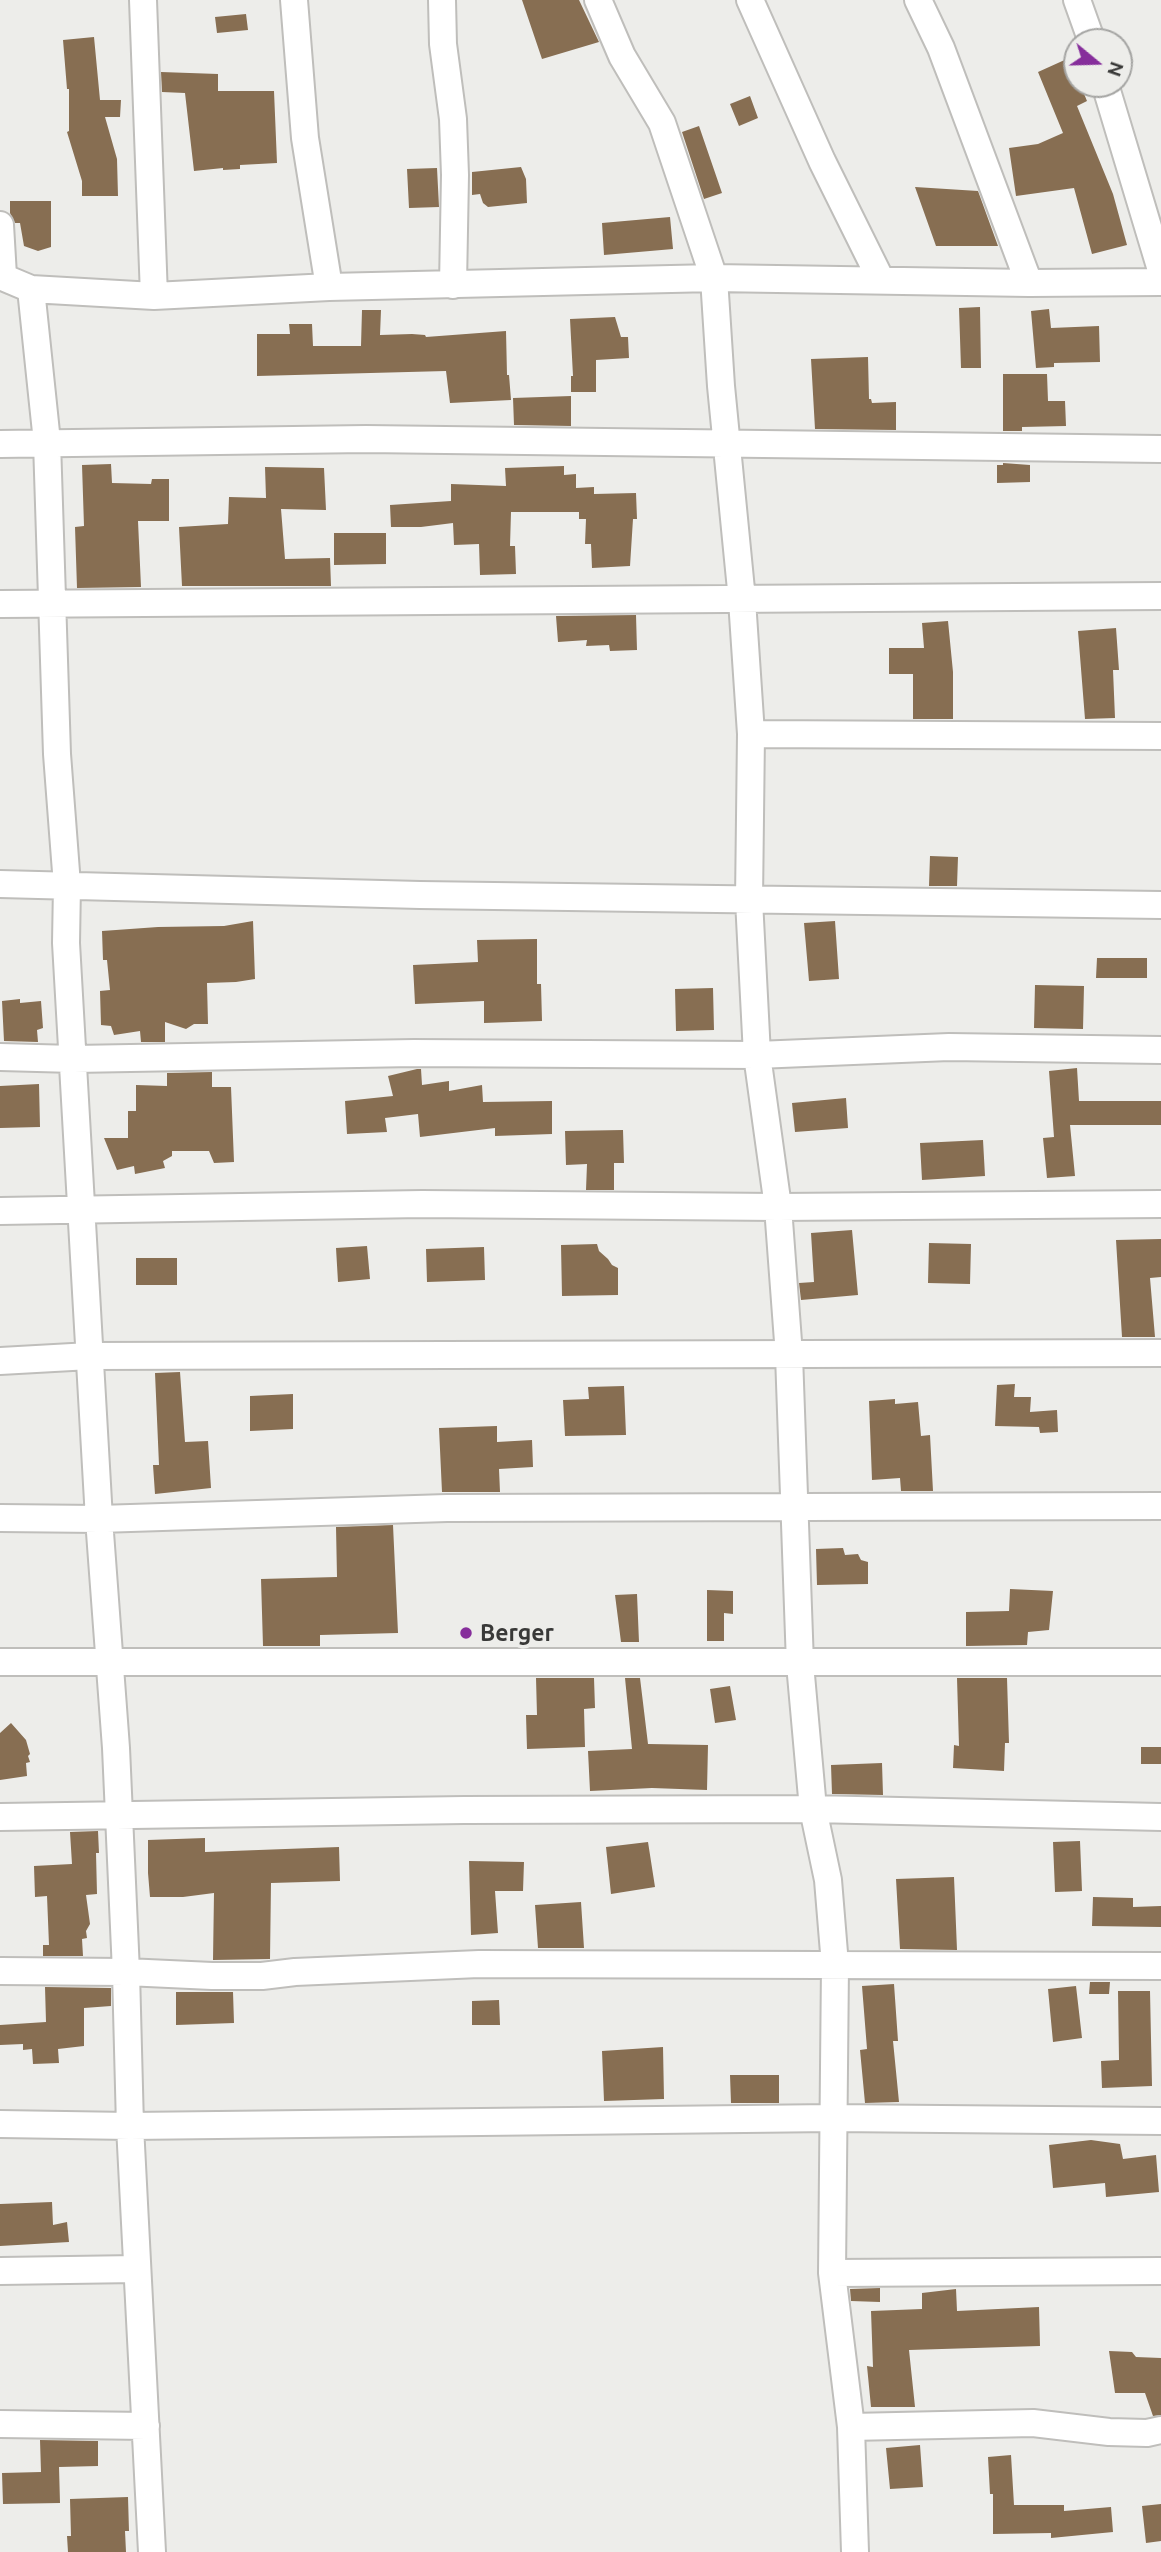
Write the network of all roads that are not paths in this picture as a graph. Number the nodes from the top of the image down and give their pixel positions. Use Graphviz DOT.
graph roads {
  1 [pos="144,0"];
  2 [pos="294,0"];
  3 [pos="442,0"];
  4 [pos="598,0"];
  5 [pos="750,0"];
  6 [pos="919,0"];
  7 [pos="1077,0"];
  8 [pos="1087,28"];
  9 [pos="1109,98"];
  10 [pos="0,225"];
  11 [pos="1161,270"];
  12 [pos="1,276"];
  13 [pos="714,278"];
  14 [pos="881,281"];
  15 [pos="1161,282"];
  16 [pos="1029,283"];
  17 [pos="453,285"];
  18 [pos="329,287"];
  19 [pos="31,289"];
  20 [pos="154,296"];
  21 [pos="47,442"];
  22 [pos="0,444"];
  23 [pos="728,444"];
  24 [pos="1161,449"];
  25 [pos="1161,596"];
  26 [pos="742,600"];
  27 [pos="54,602"];
  28 [pos="0,604"];
  29 [pos="751,734"];
  30 [pos="1161,736"];
  31 [pos="0,884"];
  32 [pos="67,885"];
  33 [pos="749,900"];
  34 [pos="1161,905"];
  35 [pos="1161,1050"];
  36 [pos="757,1055"];
  37 [pos="0,1056"];
  38 [pos="74,1059"];
  39 [pos="1161,1204"];
  40 [pos="778,1207"];
  41 [pos="82,1208"];
  42 [pos="0,1211"];
  43 [pos="1161,1353"];
  44 [pos="789,1355"];
  45 [pos="90,1356"];
  46 [pos="0,1361"];
  47 [pos="795,1506"];
  48 [pos="1161,1506"];
  49 [pos="0,1518"];
  50 [pos="99,1519"];
  51 [pos="109,1661"];
  52 [pos="0,1662"];
  53 [pos="1161,1662"];
  54 [pos="800,1664"];
  55 [pos="813,1809"];
  56 [pos="118,1816"];
  57 [pos="0,1817"];
  58 [pos="1161,1817"];
  59 [pos="835,1965"];
  60 [pos="1161,1966"];
  61 [pos="0,1971"];
  62 [pos="126,1972"];
  63 [pos="832,2118"];
  64 [pos="1161,2121"];
  65 [pos="0,2124"];
  66 [pos="130,2126"];
  67 [pos="137,2269"];
  68 [pos="0,2270"];
  69 [pos="1161,2270"];
  70 [pos="832,2273"];
  71 [pos="0,2424"];
  72 [pos="146,2426"];
  73 [pos="851,2427"];
  74 [pos="1161,2430"];
  75 [pos="152,2552"];
  76 [pos="855,2552"];
  1 -- 20 [label="street"];
  2 -- 18 [label="street"];
  3 -- 17 [label="street"];
  4 -- 13 [label="street"];
  5 -- 14 [label="street"];
  6 -- 16 [label="street"];
  7 -- 8 [label="street"];
  9 -- 11 [label="street"];
  10 -- 12 [label="street"];
  12 -- 19 [label="street"];
  13 -- 14 [label="street"];
  13 -- 17 [label="street"];
  13 -- 23 [label="street"];
  14 -- 16 [label="street"];
  15 -- 16 [label="street"];
  17 -- 18 [label="street"];
  18 -- 20 [label="street"];
  19 -- 20 [label="street"];
  19 -- 21 [label="street"];
  21 -- 22 [label="street"];
  21 -- 23 [label="street"];
  21 -- 27 [label="street"];
  23 -- 24 [label="street"];
  23 -- 26 [label="street"];
  25 -- 26 [label="street"];
  26 -- 27 [label="street"];
  26 -- 29 [label="street"];
  27 -- 28 [label="street"];
  27 -- 32 [label="street"];
  29 -- 30 [label="street"];
  29 -- 33 [label="street"];
  31 -- 32 [label="street"];
  32 -- 33 [label="street"];
  32 -- 38 [label="street"];
  33 -- 34 [label="street"];
  33 -- 36 [label="street"];
  35 -- 36 [label="street"];
  36 -- 38 [label="street"];
  36 -- 40 [label="street"];
  37 -- 38 [label="street"];
  38 -- 41 [label="street"];
  39 -- 40 [label="street"];
  40 -- 41 [label="street"];
  40 -- 44 [label="street"];
  41 -- 42 [label="street"];
  41 -- 45 [label="street"];
  43 -- 44 [label="street"];
  44 -- 45 [label="street"];
  44 -- 47 [label="street"];
  45 -- 46 [label="street"];
  45 -- 50 [label="street"];
  47 -- 48 [label="street"];
  47 -- 50 [label="street"];
  47 -- 54 [label="street"];
  49 -- 50 [label="street"];
  50 -- 51 [label="street"];
  51 -- 52 [label="street"];
  51 -- 54 [label="street"];
  51 -- 56 [label="street"];
  53 -- 54 [label="street"];
  54 -- 55 [label="street"];
  55 -- 56 [label="street"];
  55 -- 58 [label="street"];
  55 -- 59 [label="street"];
  56 -- 57 [label="street"];
  56 -- 62 [label="street"];
  59 -- 60 [label="street"];
  59 -- 62 [label="street"];
  59 -- 63 [label="street"];
  61 -- 62 [label="street"];
  62 -- 66 [label="street"];
  63 -- 64 [label="street"];
  63 -- 66 [label="street"];
  63 -- 70 [label="street"];
  65 -- 66 [label="street"];
  66 -- 67 [label="street"];
  67 -- 68 [label="street"];
  67 -- 72 [label="street"];
  69 -- 70 [label="street"];
  70 -- 73 [label="street"];
  71 -- 72 [label="street"];
  72 -- 75 [label="street"];
  73 -- 74 [label="street"];
  73 -- 76 [label="street"];
}
